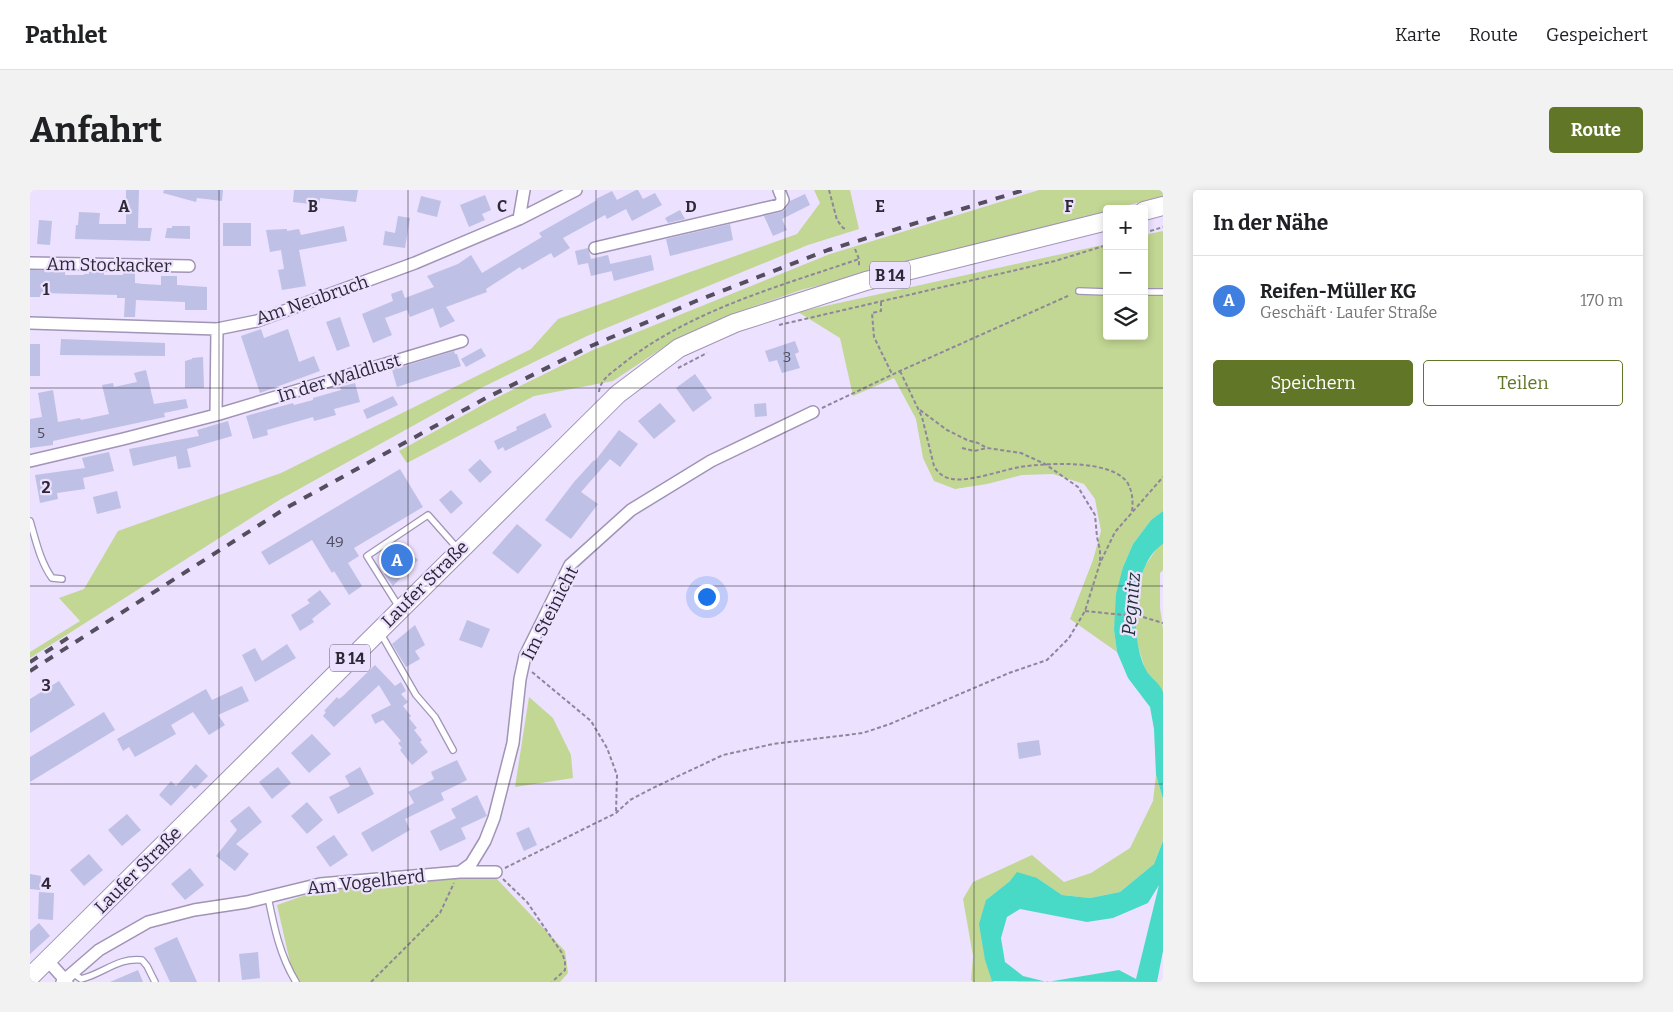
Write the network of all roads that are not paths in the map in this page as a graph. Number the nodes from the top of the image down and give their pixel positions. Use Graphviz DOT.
graph roads {
  1 [pos="524,190"];
  2 [pos="576,190"];
  3 [pos="779,190"];
  4 [pos="1163,206"];
  5 [pos="1148,210"];
  6 [pos="519,219"];
  7 [pos="1103,222"];
  8 [pos="595,248"];
  9 [pos="30,263"];
  10 [pos="189,266"];
  11 [pos="1079,292"];
  12 [pos="1103,292"];
  13 [pos="1148,292"];
  14 [pos="1163,292"];
  15 [pos="30,323"];
  16 [pos="217,329"];
  17 [pos="462,341"];
  18 [pos="813,412"];
  19 [pos="216,415"];
  20 [pos="30,461"];
  21 [pos="30,521"];
  22 [pos="460,550"];
  23 [pos="62,579"];
  24 [pos="400,609"];
  25 [pos="378,630"];
  26 [pos="453,750"];
  27 [pos="460,872"];
  28 [pos="496,872"];
  29 [pos="268,897"];
  30 [pos="47,960"];
  31 [pos="30,977"];
  32 [pos="67,979"];
  33 [pos="155,982"];
  34 [pos="296,982"];
  1 -- 6 [label="street"];
  2 -- 6 [label="street, Am Neubruch"];
  3 -- 8 [label="street"];
  4 -- 5 [label="main road"];
  6 -- 16 [label="street, Am Neubruch"];
  7 -- 22 [label="main road, Laufer Straße / B 14"];
  9 -- 10 [label="street, Am Stockacker"];
  11 -- 12 [label="lane"];
  13 -- 14 [label="lane"];
  15 -- 16 [label="street, Am Neubruch"];
  16 -- 19 [label="street"];
  17 -- 19 [label="street, In der Waldlust"];
  18 -- 27 [label="street, Im Steinicht"];
  19 -- 20 [label="street, In der Waldlust"];
  21 -- 23 [label="lane"];
  22 -- 24 [label="main road, Laufer Straße / B 14"];
  22 -- 24 [label="lane"];
  24 -- 25 [label="main road, Laufer Straße / B 14"];
  25 -- 26 [label="lane"];
  25 -- 30 [label="main road, Laufer Straße / B 14"];
  27 -- 28 [label="street"];
  27 -- 29 [label="street, Am Vogelherd"];
  29 -- 32 [label="street, Am Vogelherd"];
  29 -- 34 [label="lane"];
  30 -- 31 [label="main road, Laufer Straße / B 14"];
  30 -- 32 [label="street"];
  32 -- 33 [label="lane"];
}
